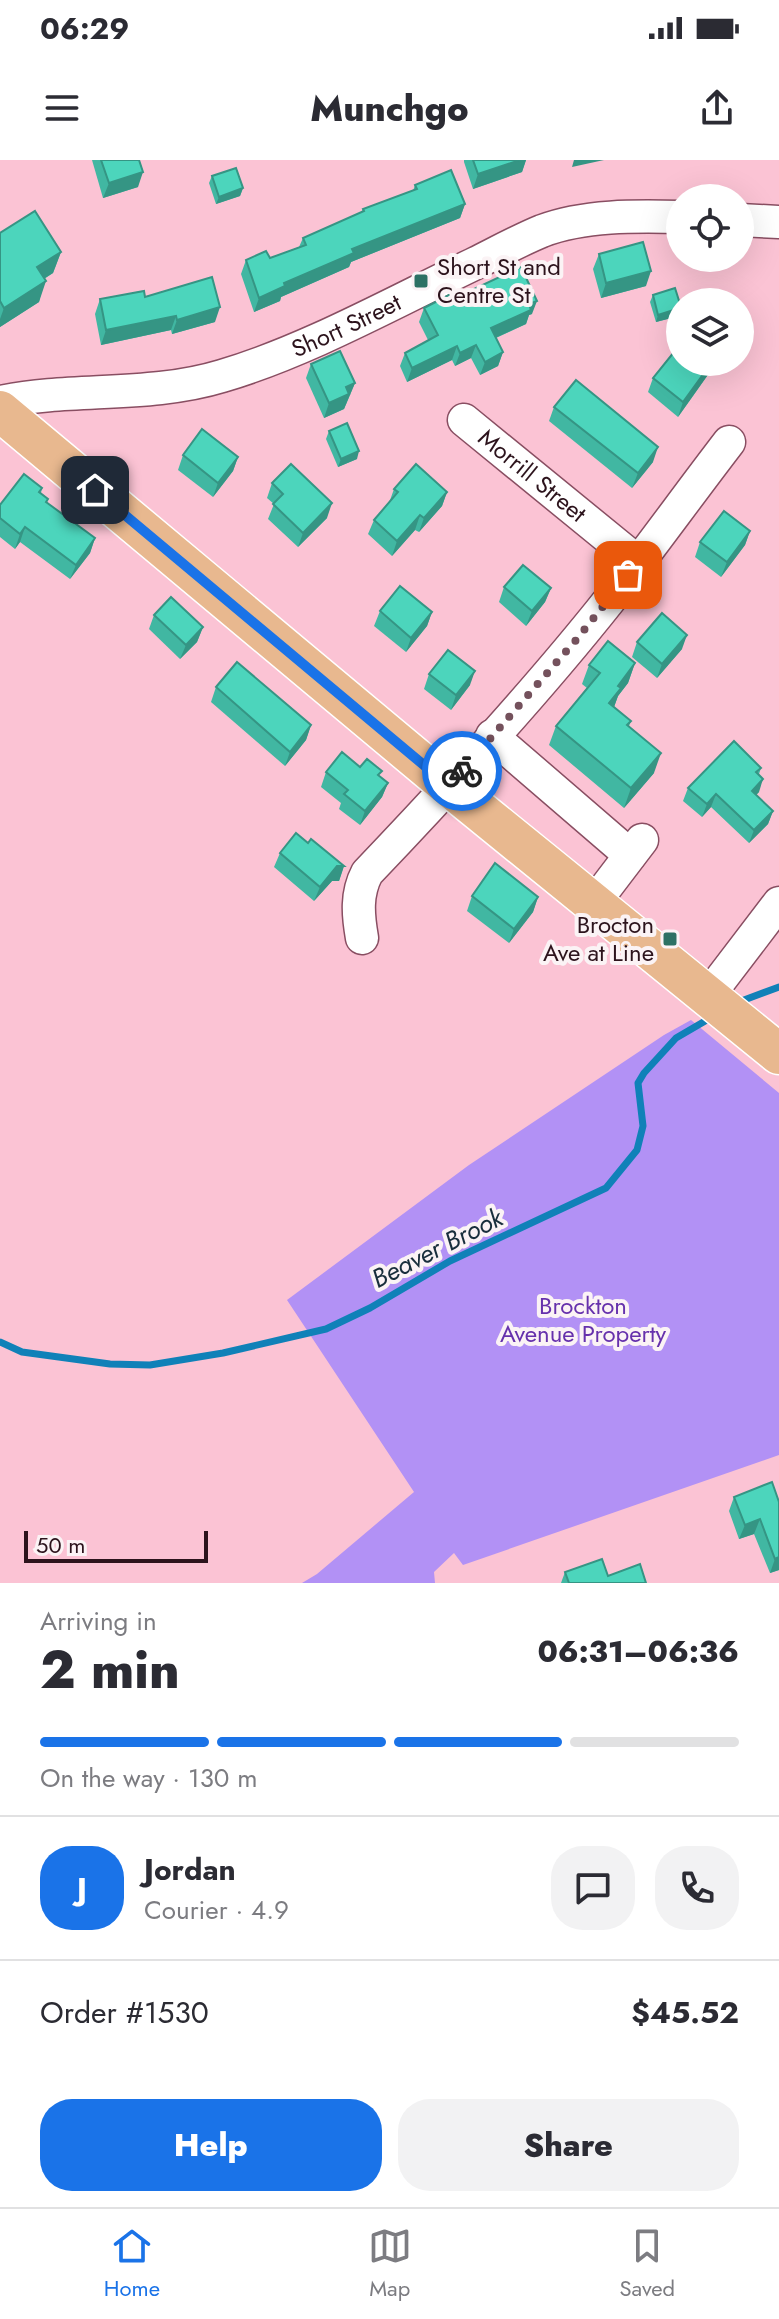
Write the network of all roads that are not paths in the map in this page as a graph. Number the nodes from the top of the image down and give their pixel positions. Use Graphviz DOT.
graph roads {
  1 [pos="666,217"];
  2 [pos="754,221"];
  3 [pos="779,222"];
  4 [pos="0,402"];
  5 [pos="0,411"];
  6 [pos="464,420"];
  7 [pos="729,442"];
  8 [pos="638,562"];
  9 [pos="492,736"];
  10 [pos="450,787"];
  11 [pos="594,903"];
  12 [pos="779,903"];
  13 [pos="362,938"];
  14 [pos="719,1005"];
  15 [pos="779,1054"];
  1 -- 4 [label="street, Short Street"];
  2 -- 3 [label="street"];
  5 -- 10 [label="main road"];
  6 -- 8 [label="street, Morrill Street"];
  7 -- 8 [label="street"];
  8 -- 9 [label="street"];
  9 -- 10 [label="street"];
  9 -- 11 [label="street"];
  10 -- 11 [label="main road"];
  10 -- 13 [label="street"];
  11 -- 14 [label="main road"];
  12 -- 14 [label="street"];
  14 -- 15 [label="main road"];
}
